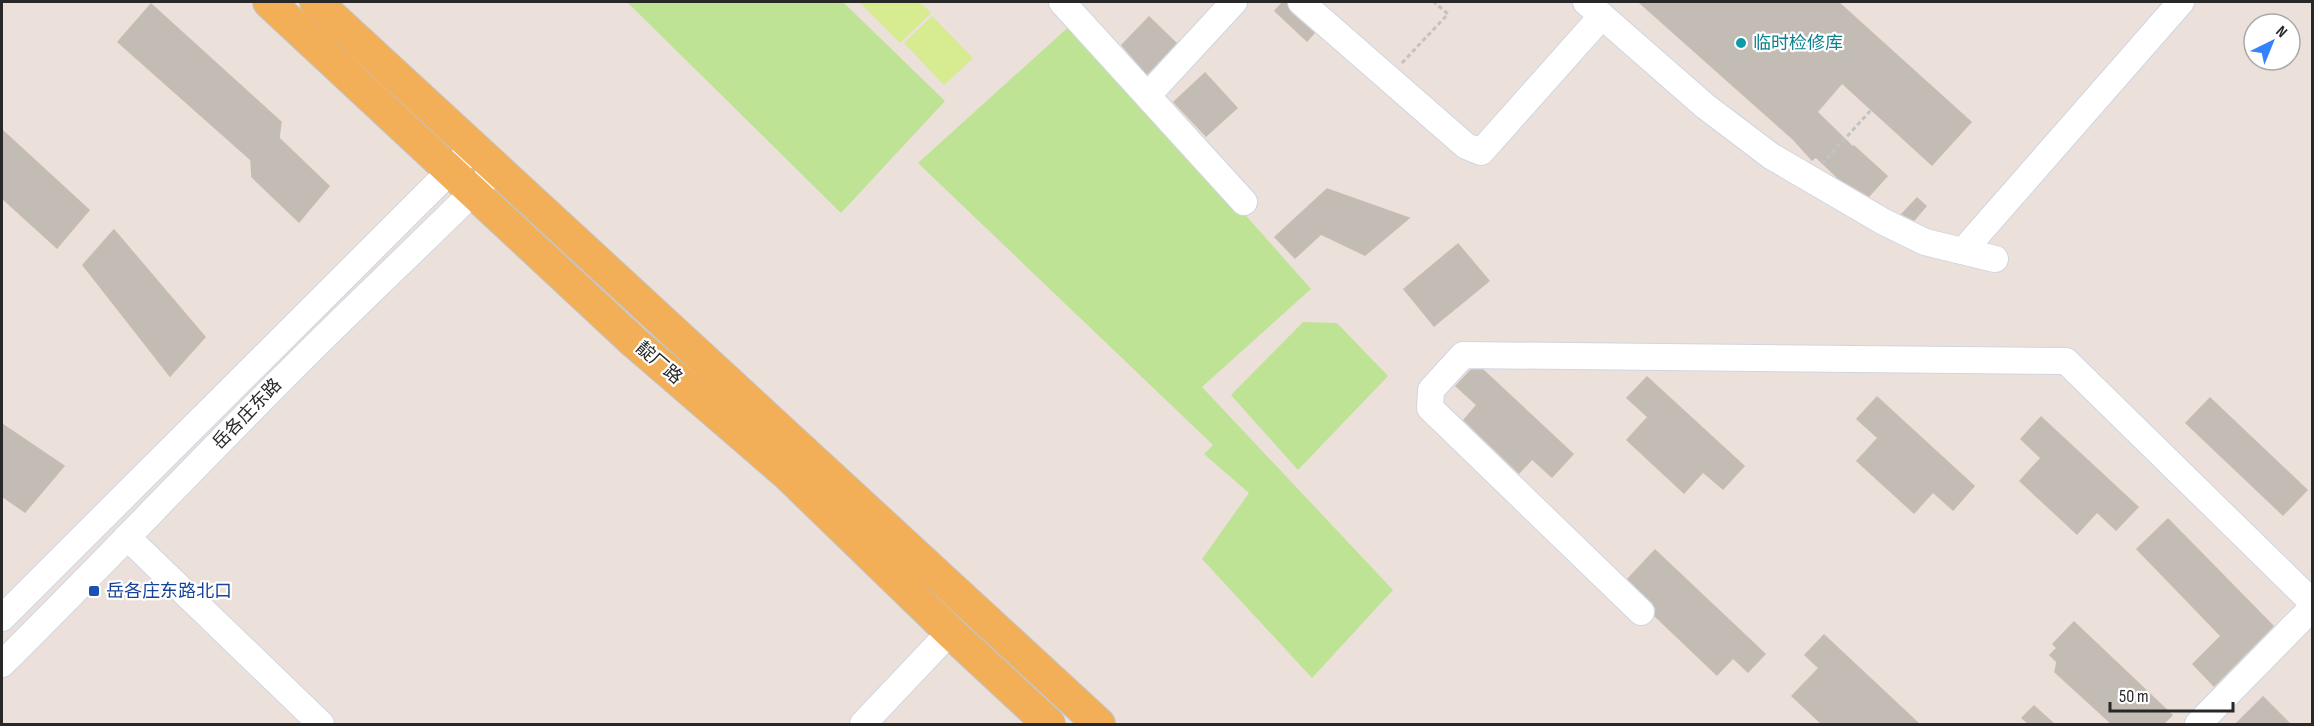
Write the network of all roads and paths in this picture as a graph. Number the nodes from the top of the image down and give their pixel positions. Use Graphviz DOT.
graph roads {
  1 [pos="269,2"];
  2 [pos="316,2"];
  3 [pos="1062,2"];
  4 [pos="1234,2"];
  5 [pos="1301,2"];
  6 [pos="1434,2"];
  7 [pos="2181,2"];
  8 [pos="1594,9"];
  9 [pos="1389,78"];
  10 [pos="1149,95"];
  11 [pos="1871,110"];
  12 [pos="473,148"];
  13 [pos="496,169"];
  14 [pos="450,171"];
  15 [pos="1810,178"];
  16 [pos="473,193"];
  17 [pos="1244,201"];
  18 [pos="1963,251"];
  19 [pos="1995,259"];
  20 [pos="127,537"];
  21 [pos="2313,602"];
  22 [pos="2313,608"];
  23 [pos="1641,612"];
  24 [pos="2,618"];
  25 [pos="950,632"];
  26 [pos="2,663"];
  27 [pos="321,724"];
  28 [pos="863,724"];
  29 [pos="1049,724"];
  30 [pos="1099,724"];
  31 [pos="2198,724"];
  1 -- 14 [label="main road, 靛厂路"];
  2 -- 12 [label="main road"];
  3 -- 10 [label="street"];
  4 -- 10 [label="street"];
  5 -- 9 [label="street"];
  6 -- 9 [label="path"];
  7 -- 18 [label="street"];
  8 -- 9 [label="street"];
  8 -- 15 [label="street"];
  10 -- 17 [label="street"];
  11 -- 15 [label="path"];
  12 -- 13 [label="main road"];
  12 -- 14 [label="street, 岳各庄东路"];
  13 -- 16 [label="street, 岳各庄东路"];
  13 -- 30 [label="main road"];
  14 -- 16 [label="main road, 靛厂路"];
  14 -- 24 [label="street, 岳各庄东路"];
  15 -- 18 [label="street"];
  16 -- 20 [label="street, 岳各庄东路"];
  16 -- 25 [label="main road, 靛厂路"];
  18 -- 19 [label="street"];
  20 -- 26 [label="street, 岳各庄东路"];
  20 -- 27 [label="street"];
  21 -- 23 [label="street"];
  22 -- 31 [label="street"];
  25 -- 28 [label="street"];
  25 -- 29 [label="main road, 靛厂路"];
}
